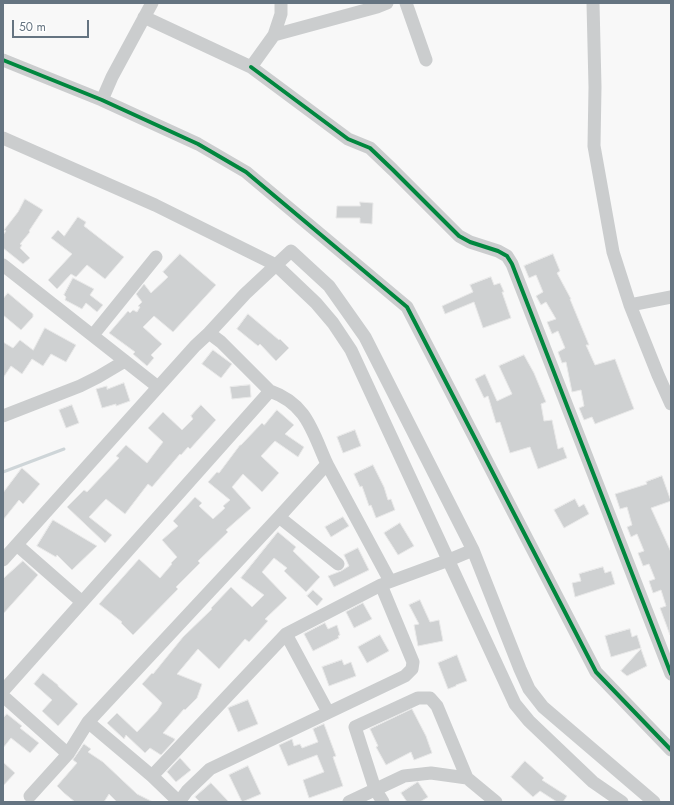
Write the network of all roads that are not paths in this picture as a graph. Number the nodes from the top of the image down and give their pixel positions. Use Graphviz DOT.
graph roads {
  1 [pos="281,3"];
  2 [pos="387,3"];
  3 [pos="406,3"];
  4 [pos="593,3"];
  5 [pos="147,8"];
  6 [pos="274,35"];
  7 [pos="3,60"];
  8 [pos="426,60"];
  9 [pos="251,67"];
  10 [pos="102,100"];
  11 [pos="3,138"];
  12 [pos="156,257"];
  13 [pos="3,264"];
  14 [pos="276,265"];
  15 [pos="671,298"];
  16 [pos="630,305"];
  17 [pos="209,333"];
  18 [pos="92,336"];
  19 [pos="125,361"];
  20 [pos="158,387"];
  21 [pos="270,390"];
  22 [pos="671,404"];
  23 [pos="3,416"];
  24 [pos="327,464"];
  25 [pos="279,517"];
  26 [pos="17,544"];
  27 [pos="474,550"];
  28 [pos="3,560"];
  29 [pos="449,560"];
  30 [pos="338,564"];
  31 [pos="385,583"];
  32 [pos="82,602"];
  33 [pos="286,634"];
  34 [pos="671,674"];
  35 [pos="3,691"];
  36 [pos="3,696"];
  37 [pos="328,712"];
  38 [pos="88,722"];
  39 [pos="671,750"];
  40 [pos="68,754"];
  41 [pos="152,776"];
  42 [pos="467,778"];
  43 [pos="375,789"];
  44 [pos="31,800"];
  45 [pos="179,802"];
  46 [pos="349,802"];
  47 [pos="383,802"];
  48 [pos="496,802"];
  49 [pos="622,802"];
  50 [pos="654,802"];
  1 -- 6 [label="street"];
  2 -- 6 [label="street"];
  3 -- 8 [label="street"];
  4 -- 16 [label="street"];
  5 -- 9 [label="street"];
  5 -- 10 [label="street"];
  6 -- 9 [label="street"];
  7 -- 10 [label="street"];
  9 -- 34 [label="street"];
  10 -- 39 [label="street"];
  11 -- 14 [label="street"];
  12 -- 18 [label="street"];
  13 -- 18 [label="street"];
  14 -- 17 [label="street"];
  14 -- 27 [label="street"];
  14 -- 29 [label="street"];
  15 -- 16 [label="street"];
  16 -- 22 [label="street"];
  17 -- 20 [label="street"];
  17 -- 21 [label="street"];
  18 -- 19 [label="street"];
  19 -- 20 [label="street"];
  19 -- 23 [label="street"];
  20 -- 26 [label="street"];
  21 -- 24 [label="street"];
  21 -- 32 [label="street"];
  24 -- 25 [label="street"];
  24 -- 31 [label="street"];
  25 -- 30 [label="street"];
  25 -- 38 [label="street"];
  26 -- 28 [label="street"];
  26 -- 32 [label="street"];
  27 -- 29 [label="street"];
  27 -- 50 [label="street"];
  29 -- 31 [label="street"];
  29 -- 49 [label="street"];
  31 -- 33 [label="street"];
  31 -- 37 [label="street"];
  32 -- 35 [label="street"];
  33 -- 37 [label="street"];
  33 -- 41 [label="street"];
  36 -- 40 [label="street"];
  37 -- 45 [label="street"];
  38 -- 40 [label="street"];
  38 -- 41 [label="street"];
  40 -- 44 [label="street"];
  41 -- 45 [label="street"];
  42 -- 43 [label="street"];
  42 -- 43 [label="street"];
  42 -- 48 [label="street"];
  43 -- 46 [label="street"];
  43 -- 47 [label="street"];
}
